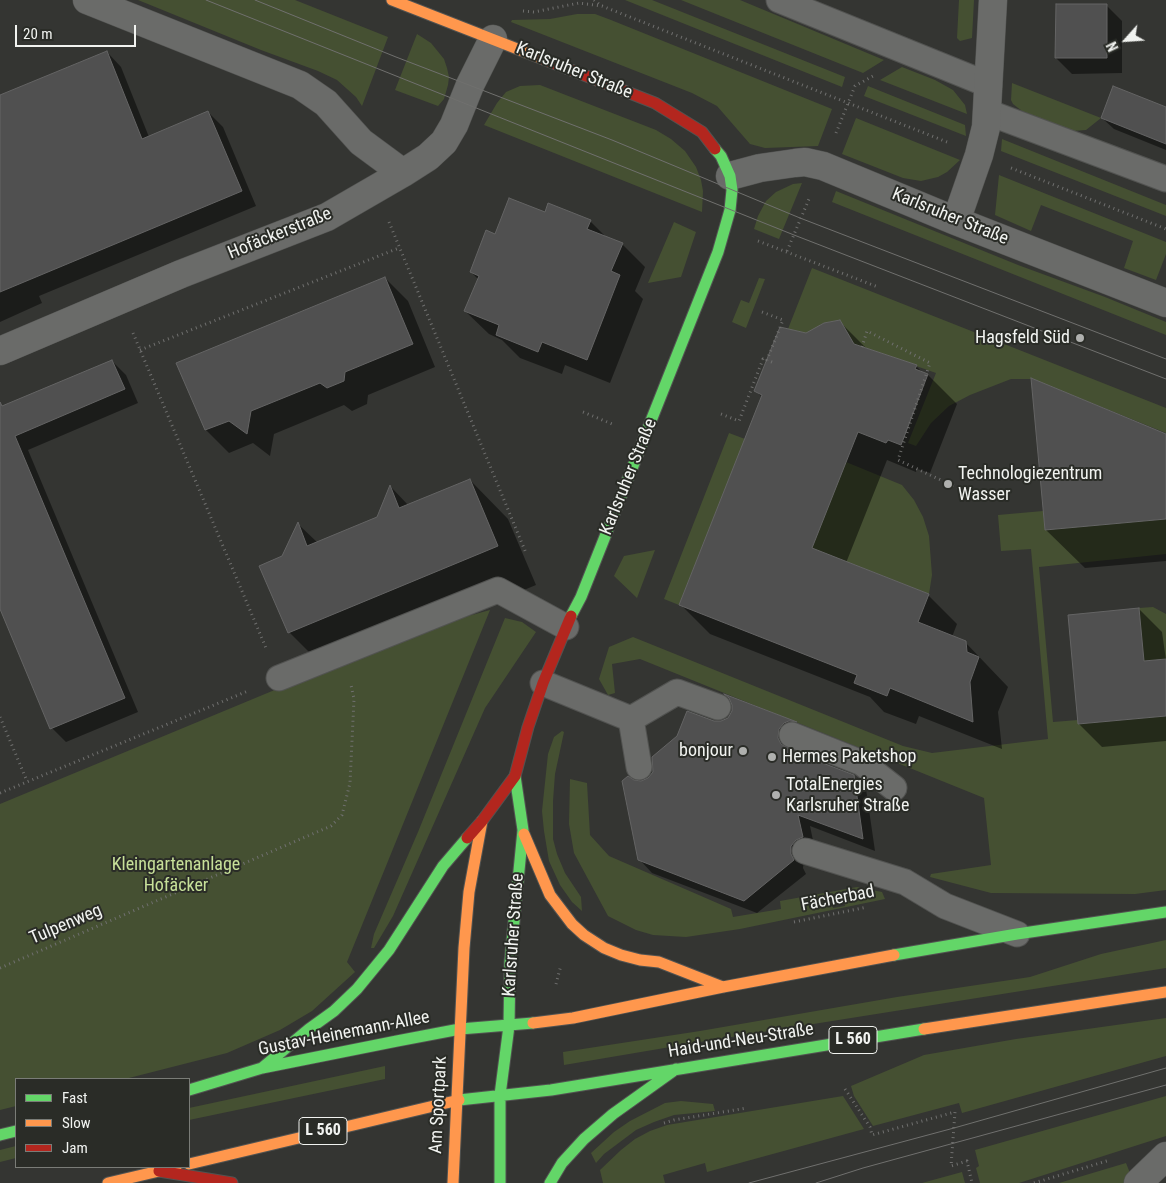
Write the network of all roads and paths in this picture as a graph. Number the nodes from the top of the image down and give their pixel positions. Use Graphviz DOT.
graph roads {
  1 [pos="87,0"];
  2 [pos="392,0"];
  3 [pos="594,0"];
  4 [pos="779,0"];
  5 [pos="993,0"];
  6 [pos="602,6"];
  7 [pos="516,11"];
  8 [pos="493,39"];
  9 [pos="989,85"];
  10 [pos="988,112"];
  11 [pos="979,155"];
  12 [pos="823,166"];
  13 [pos="403,173"];
  14 [pos="730,176"];
  15 [pos="1166,179"];
  16 [pos="375,189"];
  17 [pos="956,221"];
  18 [pos="1166,230"];
  19 [pos="399,248"];
  20 [pos="878,287"];
  21 [pos="1166,303"];
  22 [pos="762,312"];
  23 [pos="862,346"];
  24 [pos="0,351"];
  25 [pos="767,360"];
  26 [pos="774,363"];
  27 [pos="583,412"];
  28 [pos="721,414"];
  29 [pos="619,427"];
  30 [pos="973,495"];
  31 [pos="526,553"];
  32 [pos="566,627"];
  33 [pos="279,678"];
  34 [pos="543,683"];
  35 [pos="255,688"];
  36 [pos="354,700"];
  37 [pos="718,707"];
  38 [pos="0,717"];
  39 [pos="631,719"];
  40 [pos="792,735"];
  41 [pos="639,767"];
  42 [pos="515,776"];
  43 [pos="27,782"];
  44 [pos="894,788"];
  45 [pos="0,793"];
  46 [pos="482,821"];
  47 [pos="523,830"];
  48 [pos="805,851"];
  49 [pos="868,907"];
  50 [pos="1166,912"];
  51 [pos="794,922"];
  52 [pos="1017,934"];
  53 [pos="0,968"];
  54 [pos="723,987"];
  55 [pos="1166,992"];
  56 [pos="509,1026"];
  57 [pos="460,1029"];
  58 [pos="262,1068"];
  59 [pos="676,1069"];
  60 [pos="846,1089"];
  61 [pos="190,1090"];
  62 [pos="500,1095"];
  63 [pos="457,1100"];
  64 [pos="747,1108"];
  65 [pos="660,1124"];
  66 [pos="15,1131"];
  67 [pos="0,1135"];
  68 [pos="1166,1156"];
  69 [pos="1118,1157"];
  70 [pos="190,1164"];
  71 [pos="172,1168"];
  72 [pos="159,1171"];
  73 [pos="108,1183"];
  74 [pos="232,1183"];
  75 [pos="454,1183"];
  76 [pos="500,1183"];
  77 [pos="550,1183"];
  78 [pos="972,1183"];
  79 [pos="1034,1183"];
  80 [pos="1138,1183"];
  1 -- 13 [label="street"];
  2 -- 8 [label="street, Karlsruher Straße"];
  3 -- 6 [label="path"];
  4 -- 9 [label="lane"];
  5 -- 9 [label="street"];
  6 -- 7 [label="path"];
  6 -- 11 [label="path"];
  8 -- 13 [label="street, Hofäckerstraße"];
  8 -- 14 [label="street, Karlsruher Straße"];
  9 -- 10 [label="street"];
  10 -- 11 [label="street"];
  10 -- 15 [label="lane"];
  11 -- 17 [label="street"];
  11 -- 18 [label="path"];
  12 -- 14 [label="street, Karlsruher Straße"];
  12 -- 17 [label="street, Karlsruher Straße"];
  12 -- 20 [label="path"];
  13 -- 16 [label="street, Hofäckerstraße"];
  14 -- 32 [label="street, Karlsruher Straße"];
  16 -- 19 [label="path"];
  16 -- 24 [label="street, Hofäckerstraße"];
  17 -- 21 [label="street, Karlsruher Straße"];
  19 -- 31 [label="path"];
  19 -- 33 [label="path"];
  22 -- 25 [label="path"];
  23 -- 30 [label="path"];
  25 -- 26 [label="path"];
  25 -- 28 [label="path"];
  27 -- 29 [label="path"];
  32 -- 33 [label="lane"];
  32 -- 34 [label="street, Karlsruher Straße"];
  34 -- 39 [label="lane"];
  34 -- 42 [label="street, Karlsruher Straße"];
  35 -- 43 [label="path"];
  36 -- 53 [label="path, Tulpenweg"];
  37 -- 39 [label="lane"];
  38 -- 43 [label="path"];
  39 -- 41 [label="lane"];
  40 -- 44 [label="lane"];
  42 -- 46 [label="street, Karlsruher Straße"];
  42 -- 47 [label="street, Karlsruher Straße"];
  43 -- 45 [label="path"];
  46 -- 57 [label="street, Karlsruher Straße"];
  46 -- 58 [label="street"];
  47 -- 54 [label="street"];
  47 -- 56 [label="street, Karlsruher Straße"];
  48 -- 52 [label="lane"];
  49 -- 51 [label="path, Fächerbad"];
  50 -- 52 [label="street"];
  52 -- 54 [label="street"];
  54 -- 56 [label="street"];
  55 -- 59 [label="street, Haid-und-Neu-Straße / L 560"];
  56 -- 57 [label="street, Gustav-Heinemann-Allee"];
  56 -- 62 [label="street, Karlsruher Straße"];
  57 -- 58 [label="street, Gustav-Heinemann-Allee"];
  57 -- 63 [label="street, Am Sportpark"];
  58 -- 61 [label="street, Gustav-Heinemann-Allee"];
  59 -- 62 [label="street, Haid-und-Neu-Straße / L 560"];
  59 -- 77 [label="street"];
  60 -- 78 [label="path"];
  62 -- 63 [label="street, L 560"];
  62 -- 76 [label="street"];
  63 -- 70 [label="street, L 560"];
  63 -- 75 [label="street, Am Sportpark"];
  64 -- 65 [label="path"];
  66 -- 67 [label="street"];
  68 -- 80 [label="street"];
  69 -- 79 [label="path"];
  71 -- 72 [label="street"];
  72 -- 73 [label="street"];
  72 -- 74 [label="street"];
}
